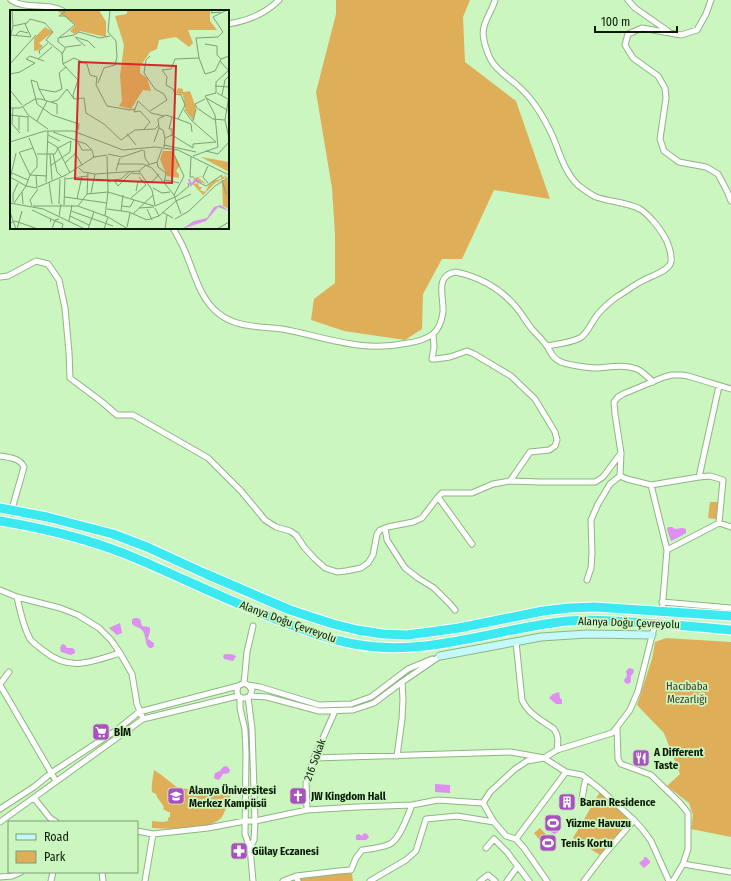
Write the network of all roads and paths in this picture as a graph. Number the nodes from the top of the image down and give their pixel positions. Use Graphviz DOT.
graph roads {
  1 [pos="11,0"];
  2 [pos="279,0"];
  3 [pos="495,0"];
  4 [pos="628,0"];
  5 [pos="711,0"];
  6 [pos="61,10"];
  7 [pos="229,24"];
  8 [pos="671,33"];
  9 [pos="731,201"];
  10 [pos="174,229"];
  11 [pos="0,277"];
  12 [pos="433,334"];
  13 [pos="547,346"];
  14 [pos="653,382"];
  15 [pos="720,386"];
  16 [pos="731,390"];
  17 [pos="621,454"];
  18 [pos="0,456"];
  19 [pos="620,476"];
  20 [pos="699,477"];
  21 [pos="510,481"];
  22 [pos="651,485"];
  23 [pos="438,497"];
  24 [pos="0,508"];
  25 [pos="12,509"];
  26 [pos="0,521"];
  27 [pos="719,523"];
  28 [pos="731,527"];
  29 [pos="385,528"];
  30 [pos="472,544"];
  31 [pos="667,550"];
  32 [pos="587,580"];
  33 [pos="0,590"];
  34 [pos="17,597"];
  35 [pos="662,606"];
  36 [pos="731,608"];
  37 [pos="455,610"];
  38 [pos="731,616"];
  39 [pos="654,624"];
  40 [pos="253,626"];
  41 [pos="731,630"];
  42 [pos="652,635"];
  43 [pos="516,642"];
  44 [pos="120,653"];
  45 [pos="440,656"];
  46 [pos="9,672"];
  47 [pos="402,682"];
  48 [pos="246,684"];
  49 [pos="0,685"];
  50 [pos="238,686"];
  51 [pos="239,697"];
  52 [pos="249,697"];
  53 [pos="334,711"];
  54 [pos="140,712"];
  55 [pos="142,719"];
  56 [pos="617,728"];
  57 [pos="558,750"];
  58 [pos="397,756"];
  59 [pos="314,758"];
  60 [pos="544,758"];
  61 [pos="566,772"];
  62 [pos="51,773"];
  63 [pos="586,778"];
  64 [pos="56,781"];
  65 [pos="34,798"];
  66 [pos="582,799"];
  67 [pos="483,803"];
  68 [pos="412,805"];
  69 [pos="0,810"];
  70 [pos="307,810"];
  71 [pos="634,820"];
  72 [pos="54,821"];
  73 [pos="245,821"];
  74 [pos="255,821"];
  75 [pos="0,822"];
  76 [pos="494,822"];
  77 [pos="138,831"];
  78 [pos="153,834"];
  79 [pos="516,839"];
  80 [pos="250,848"];
  81 [pos="486,848"];
  82 [pos="683,864"];
  83 [pos="518,866"];
  84 [pos="731,872"];
  85 [pos="19,873"];
  86 [pos="0,877"];
  87 [pos="297,879"];
  88 [pos="146,881"];
  89 [pos="253,881"];
  90 [pos="283,881"];
  91 [pos="370,881"];
  92 [pos="480,881"];
  93 [pos="495,881"];
  94 [pos="507,881"];
  95 [pos="529,881"];
  96 [pos="547,881"];
  97 [pos="584,881"];
  98 [pos="669,881"];
  99 [pos="673,881"];
  1 -- 6 [label="street"];
  2 -- 7 [label="street"];
  3 -- 13 [label="street"];
  4 -- 8 [label="street"];
  5 -- 8 [label="street"];
  8 -- 9 [label="street"];
  10 -- 12 [label="street"];
  11 -- 29 [label="street"];
  12 -- 13 [label="street"];
  12 -- 21 [label="street"];
  13 -- 14 [label="street"];
  14 -- 15 [label="street"];
  14 -- 17 [label="street"];
  15 -- 16 [label="street"];
  15 -- 20 [label="street"];
  17 -- 19 [label="street"];
  17 -- 21 [label="street"];
  18 -- 25 [label="street"];
  19 -- 22 [label="street"];
  19 -- 32 [label="street"];
  20 -- 22 [label="street"];
  20 -- 27 [label="street"];
  21 -- 23 [label="street"];
  22 -- 31 [label="street"];
  23 -- 29 [label="street"];
  23 -- 30 [label="street"];
  24 -- 25 [label="highway, Alanya Doğu Çevreyolu"];
  25 -- 35 [label="highway, Alanya Doğu Çevreyolu"];
  26 -- 39 [label="highway, Alanya Doğu Çevreyolu"];
  27 -- 28 [label="street"];
  27 -- 31 [label="street"];
  29 -- 37 [label="street"];
  31 -- 35 [label="street"];
  33 -- 34 [label="street"];
  34 -- 44 [label="street"];
  34 -- 44 [label="street"];
  35 -- 36 [label="street"];
  35 -- 38 [label="highway, Alanya Doğu Çevreyolu"];
  39 -- 41 [label="highway, Alanya Doğu Çevreyolu"];
  39 -- 42 [label="street"];
  40 -- 48 [label="street"];
  42 -- 43 [label="street"];
  42 -- 56 [label="street"];
  43 -- 45 [label="street"];
  43 -- 57 [label="street"];
  44 -- 54 [label="street"];
  45 -- 47 [label="street"];
  45 -- 48 [label="street"];
  46 -- 49 [label="street"];
  47 -- 53 [label="street"];
  47 -- 58 [label="street"];
  48 -- 50 [label="street"];
  48 -- 52 [label="street"];
  49 -- 62 [label="street"];
  50 -- 51 [label="street"];
  50 -- 54 [label="street"];
  51 -- 52 [label="street"];
  51 -- 55 [label="street"];
  51 -- 73 [label="street"];
  52 -- 53 [label="street"];
  52 -- 74 [label="street"];
  53 -- 59 [label="street, 216 Sokak"];
  54 -- 55 [label="street"];
  54 -- 62 [label="street"];
  55 -- 64 [label="street"];
  56 -- 57 [label="street"];
  56 -- 82 [label="street"];
  57 -- 60 [label="street"];
  58 -- 59 [label="street"];
  58 -- 60 [label="street"];
  59 -- 70 [label="street, 216 Sokak"];
  60 -- 61 [label="street"];
  60 -- 67 [label="street"];
  61 -- 63 [label="street"];
  61 -- 79 [label="street"];
  62 -- 64 [label="street"];
  62 -- 69 [label="street"];
  63 -- 66 [label="street"];
  63 -- 71 [label="street"];
  64 -- 65 [label="street"];
  65 -- 72 [label="street"];
  65 -- 75 [label="street"];
  67 -- 68 [label="street"];
  67 -- 76 [label="street"];
  68 -- 70 [label="street"];
  68 -- 87 [label="street"];
  70 -- 74 [label="street"];
  71 -- 97 [label="street"];
  71 -- 98 [label="street"];
  73 -- 74 [label="street"];
  73 -- 78 [label="street"];
  73 -- 80 [label="street"];
  74 -- 80 [label="street"];
  76 -- 79 [label="street"];
  76 -- 91 [label="street"];
  77 -- 78 [label="street"];
  78 -- 88 [label="street"];
  79 -- 96 [label="street"];
  80 -- 89 [label="street"];
  81 -- 83 [label="street"];
  82 -- 84 [label="street"];
  82 -- 99 [label="street"];
  83 -- 94 [label="street"];
  83 -- 95 [label="street"];
  85 -- 86 [label="street"];
  87 -- 90 [label="street"];
  92 -- 93 [label="street"];
}
